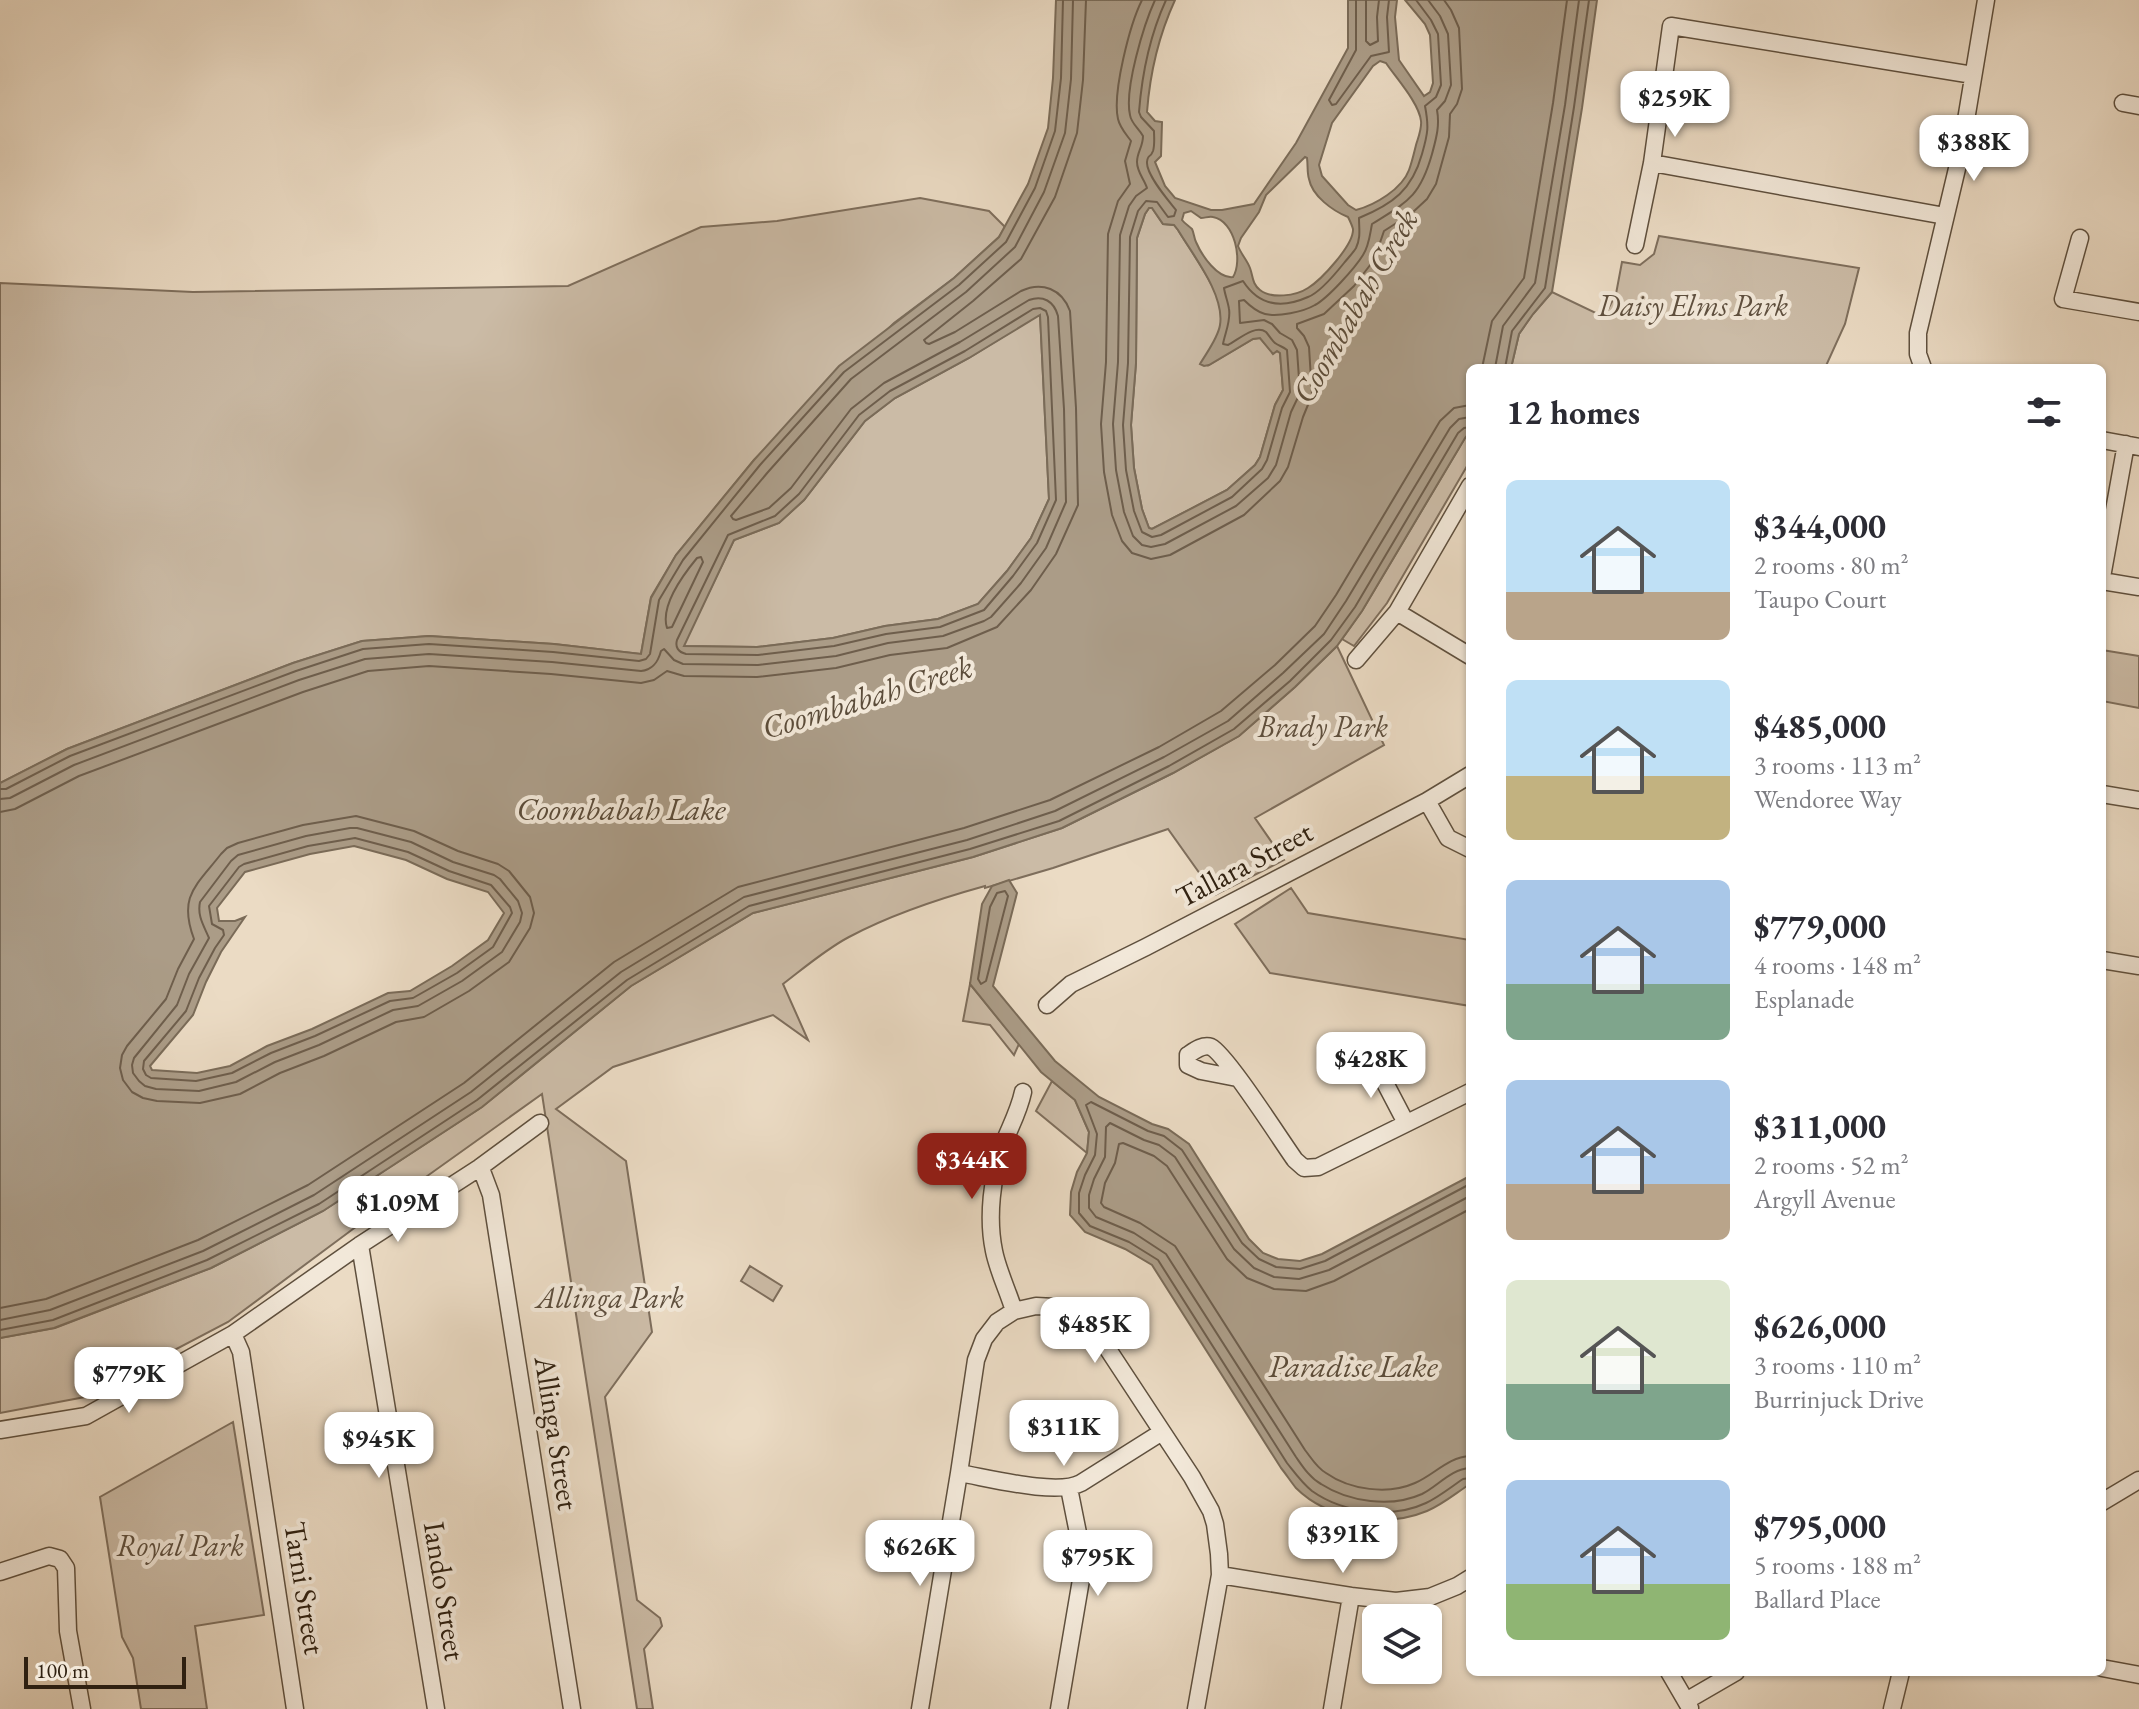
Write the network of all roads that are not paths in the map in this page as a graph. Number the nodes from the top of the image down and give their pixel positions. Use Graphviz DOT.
graph roads {
  1 [pos="1986,0"];
  2 [pos="1973,75"];
  3 [pos="1652,163"];
  4 [pos="1945,216"];
  5 [pos="2080,238"];
  6 [pos="1635,245"];
  7 [pos="2139,312"];
  8 [pos="1922,364"];
  9 [pos="2106,441"];
  10 [pos="2132,446"];
  11 [pos="1466,493"];
  12 [pos="2106,561"];
  13 [pos="2106,580"];
  14 [pos="2139,587"];
  15 [pos="1397,612"];
  16 [pos="1466,654"];
  17 [pos="1356,660"];
  18 [pos="1466,777"];
  19 [pos="2106,795"];
  20 [pos="2139,800"];
  21 [pos="1427,801"];
  22 [pos="1466,847"];
  23 [pos="2106,961"];
  24 [pos="2139,966"];
  25 [pos="1047,1005"];
  26 [pos="1372,1058"];
  27 [pos="1237,1078"];
  28 [pos="1023,1092"];
  29 [pos="1466,1094"];
  30 [pos="540,1123"];
  31 [pos="1406,1123"];
  32 [pos="479,1168"];
  33 [pos="360,1245"];
  34 [pos="1014,1311"];
  35 [pos="233,1334"];
  36 [pos="0,1430"];
  37 [pos="1162,1432"];
  38 [pos="959,1473"];
  39 [pos="2139,1480"];
  40 [pos="1069,1488"];
  41 [pos="2106,1500"];
  42 [pos="0,1572"];
  43 [pos="1220,1575"];
  44 [pos="1466,1580"];
  45 [pos="1351,1596"];
  46 [pos="2106,1669"];
  47 [pos="2139,1675"];
  48 [pos="1671,1676"];
  49 [pos="1730,1676"];
  50 [pos="1900,1676"];
  51 [pos="1688,1705"];
  52 [pos="82,1709"];
  53 [pos="295,1709"];
  54 [pos="436,1709"];
  55 [pos="572,1709"];
  56 [pos="920,1709"];
  57 [pos="1059,1709"];
  58 [pos="1196,1709"];
  59 [pos="1332,1709"];
  60 [pos="1892,1709"];
  1 -- 2 [label="street"];
  2 -- 3 [label="street"];
  2 -- 4 [label="street"];
  3 -- 4 [label="street"];
  3 -- 6 [label="street"];
  4 -- 8 [label="street"];
  5 -- 7 [label="street"];
  9 -- 10 [label="street"];
  10 -- 12 [label="street"];
  11 -- 15 [label="street"];
  13 -- 14 [label="street"];
  15 -- 16 [label="street"];
  15 -- 17 [label="street"];
  18 -- 21 [label="street, Tallara Street"];
  19 -- 20 [label="street"];
  21 -- 22 [label="street"];
  21 -- 25 [label="street, Tallara Street"];
  23 -- 24 [label="street"];
  26 -- 31 [label="street"];
  27 -- 31 [label="street"];
  28 -- 34 [label="street"];
  29 -- 31 [label="street"];
  30 -- 32 [label="street"];
  32 -- 33 [label="street"];
  32 -- 55 [label="street, Allinga Street"];
  33 -- 35 [label="street"];
  33 -- 54 [label="street, Iando Street"];
  34 -- 37 [label="street"];
  34 -- 38 [label="street"];
  35 -- 36 [label="street"];
  35 -- 53 [label="street, Tarni Street"];
  37 -- 40 [label="street"];
  37 -- 43 [label="street"];
  38 -- 40 [label="street"];
  38 -- 56 [label="street"];
  39 -- 41 [label="street"];
  40 -- 57 [label="street"];
  42 -- 52 [label="street"];
  43 -- 45 [label="street"];
  43 -- 58 [label="street"];
  44 -- 45 [label="street"];
  45 -- 59 [label="street"];
  46 -- 47 [label="street"];
  48 -- 51 [label="street"];
  49 -- 51 [label="street"];
  50 -- 60 [label="street"];
}
